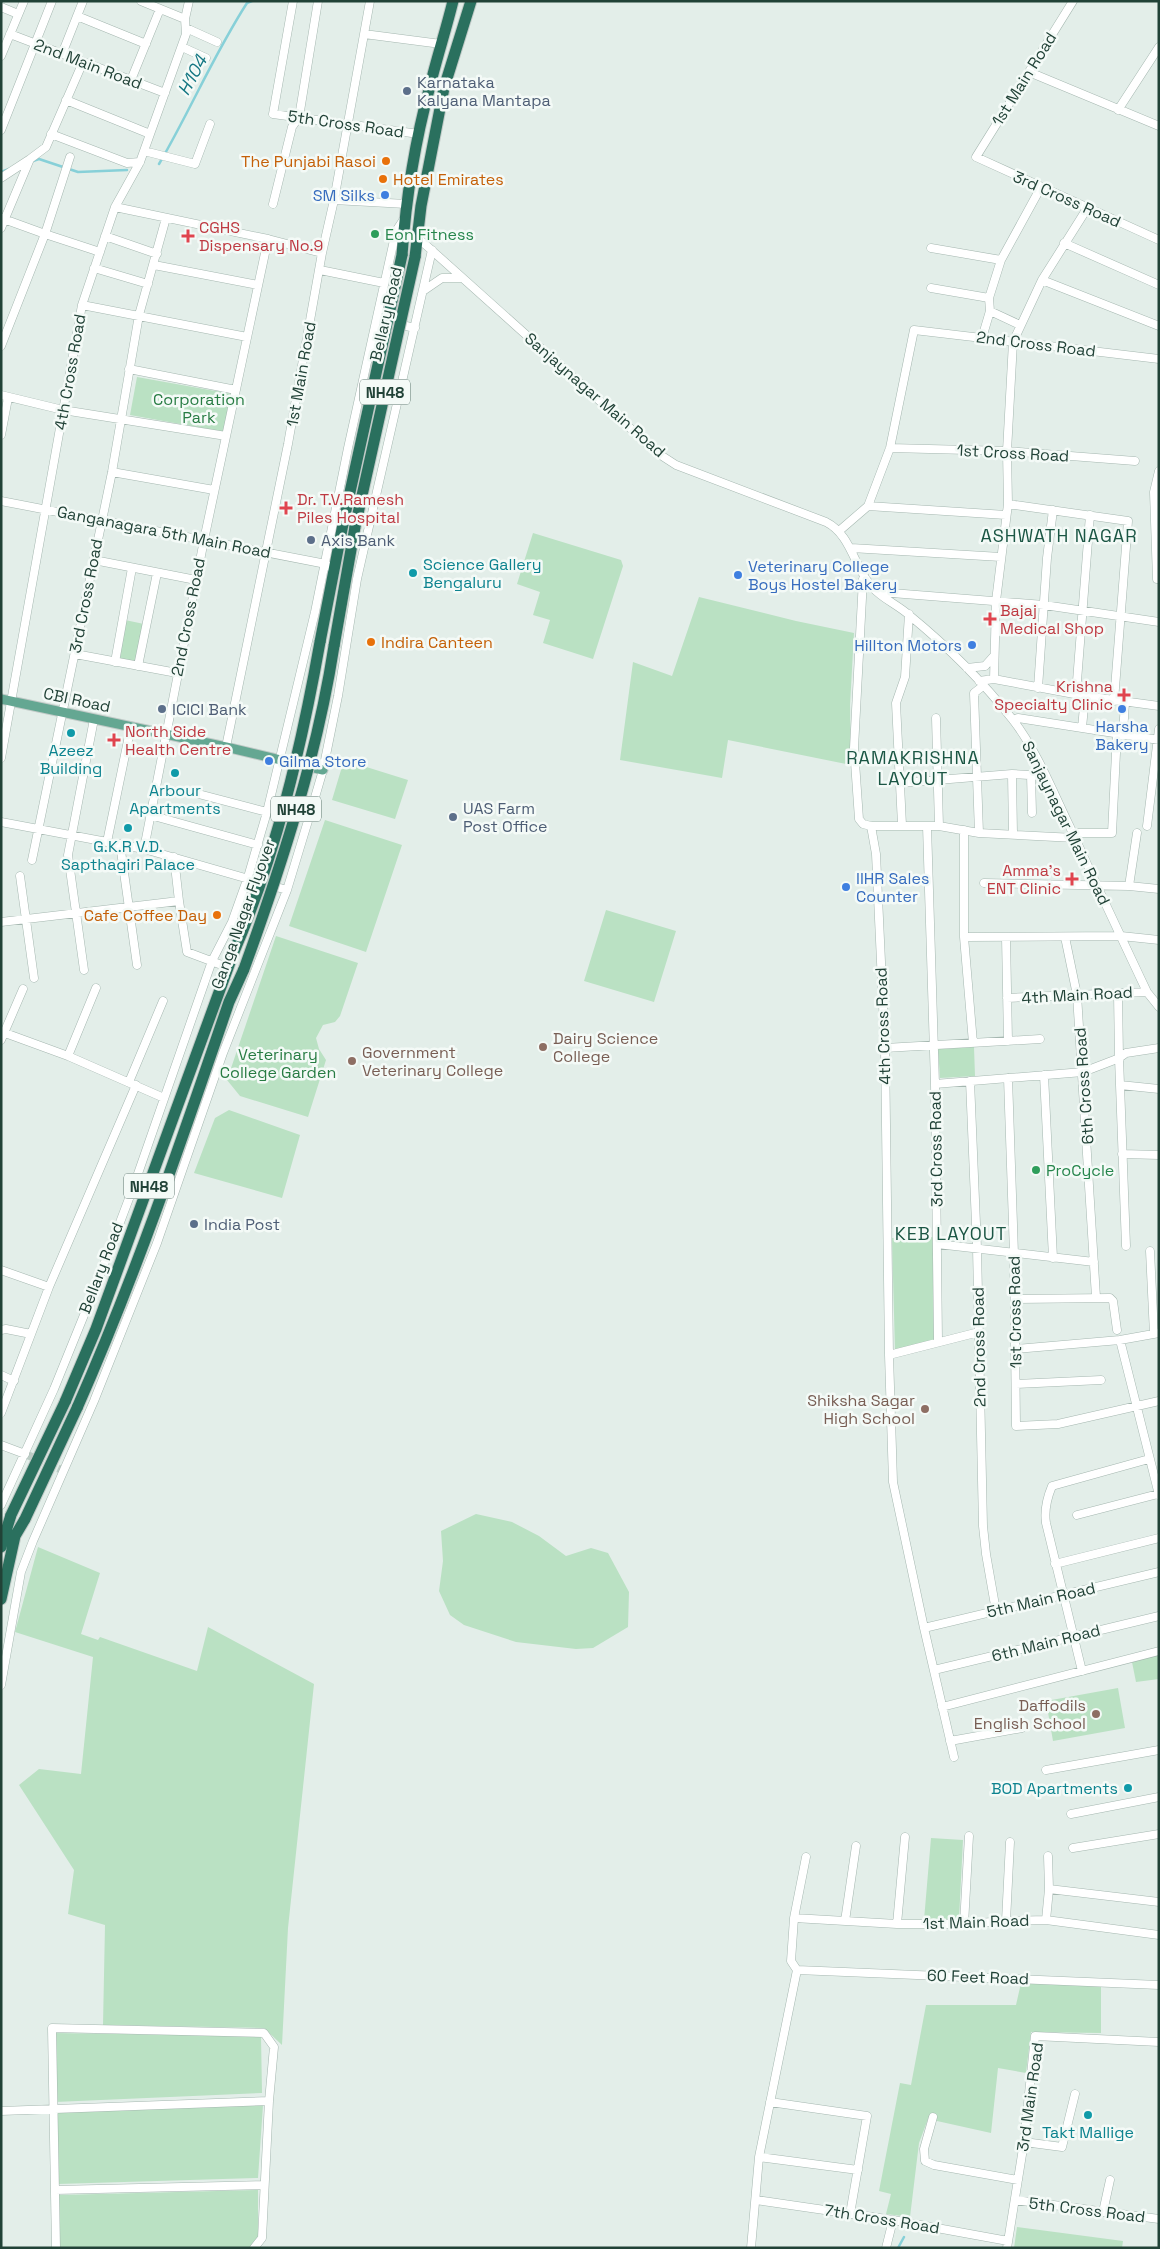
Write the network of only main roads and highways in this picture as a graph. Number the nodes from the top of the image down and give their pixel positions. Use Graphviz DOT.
graph roads {
  1 [pos="453,1"];
  2 [pos="471,1"];
  3 [pos="330,567"];
  4 [pos="351,578"];
  5 [pos="1,699"];
  6 [pos="323,770"];
  7 [pos="227,967"];
  8 [pos="216,1058"];
  9 [pos="1,1547"];
  10 [pos="1,1600"];
  1 -- 3 [label="highway, Bellary Road / NH48, bridge"];
  2 -- 4 [label="highway, Bellary Road / NH48, bridge"];
  3 -- 7 [label="highway, Ganga Nagar Flyover / NH48, bridge"];
  4 -- 8 [label="highway, Ganga Nagar Flyover / NH48, bridge"];
  5 -- 6 [label="main road, CBI Road"];
  7 -- 9 [label="highway, Bellary Road / NH48, bridge"];
  8 -- 10 [label="highway, Bellary Road / NH48, bridge"];
}
